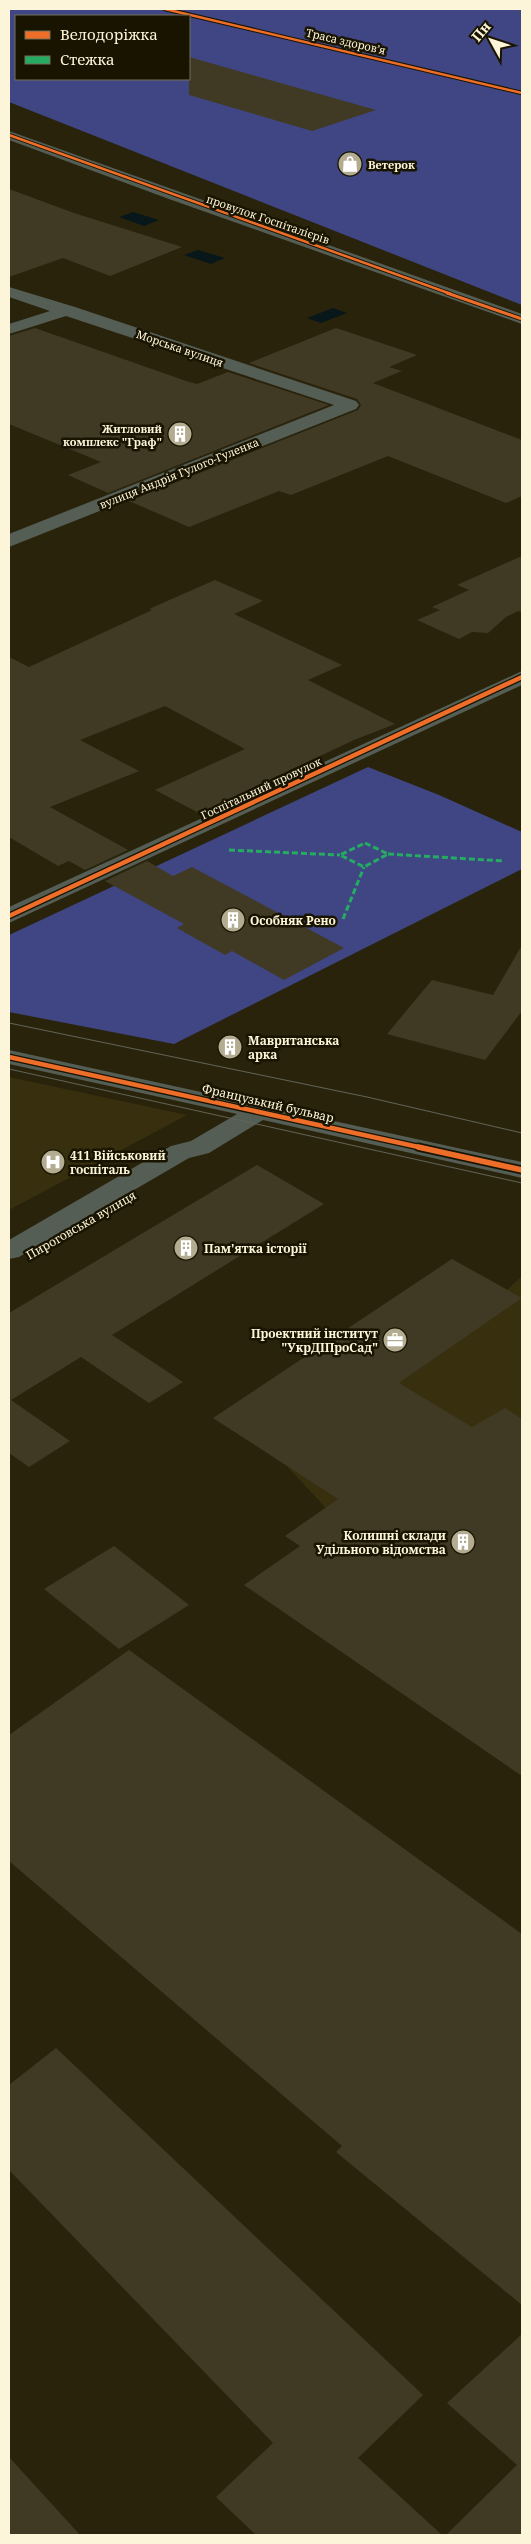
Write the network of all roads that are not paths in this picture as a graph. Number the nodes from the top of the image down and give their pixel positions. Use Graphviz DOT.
graph roads {
  1 [pos="9,135"];
  2 [pos="9,292"];
  3 [pos="69,310"];
  4 [pos="522,319"];
  5 [pos="9,329"];
  6 [pos="350,405"];
  7 [pos="9,541"];
  8 [pos="522,677"];
  9 [pos="9,916"];
  10 [pos="9,1057"];
  11 [pos="258,1112"];
  12 [pos="200,1147"];
  13 [pos="522,1170"];
  14 [pos="9,1251"];
  15 [pos="9,1267"];
  1 -- 4 [label="street, провулок Госпіталієрів"];
  2 -- 3 [label="street, Морська вулиця"];
  3 -- 5 [label="street"];
  3 -- 6 [label="street, Морська вулиця"];
  6 -- 7 [label="street, вулиця Андрія Гулого-Гуленка"];
  8 -- 9 [label="street, Госпітальний провулок"];
  10 -- 11 [label="street, Французький бульвар"];
  11 -- 12 [label="street, Пироговська вулиця"];
  11 -- 13 [label="street, Французький бульвар"];
  12 -- 14 [label="street, Пироговська вулиця"];
  12 -- 15 [label="street, Пироговська вулиця"];
}
